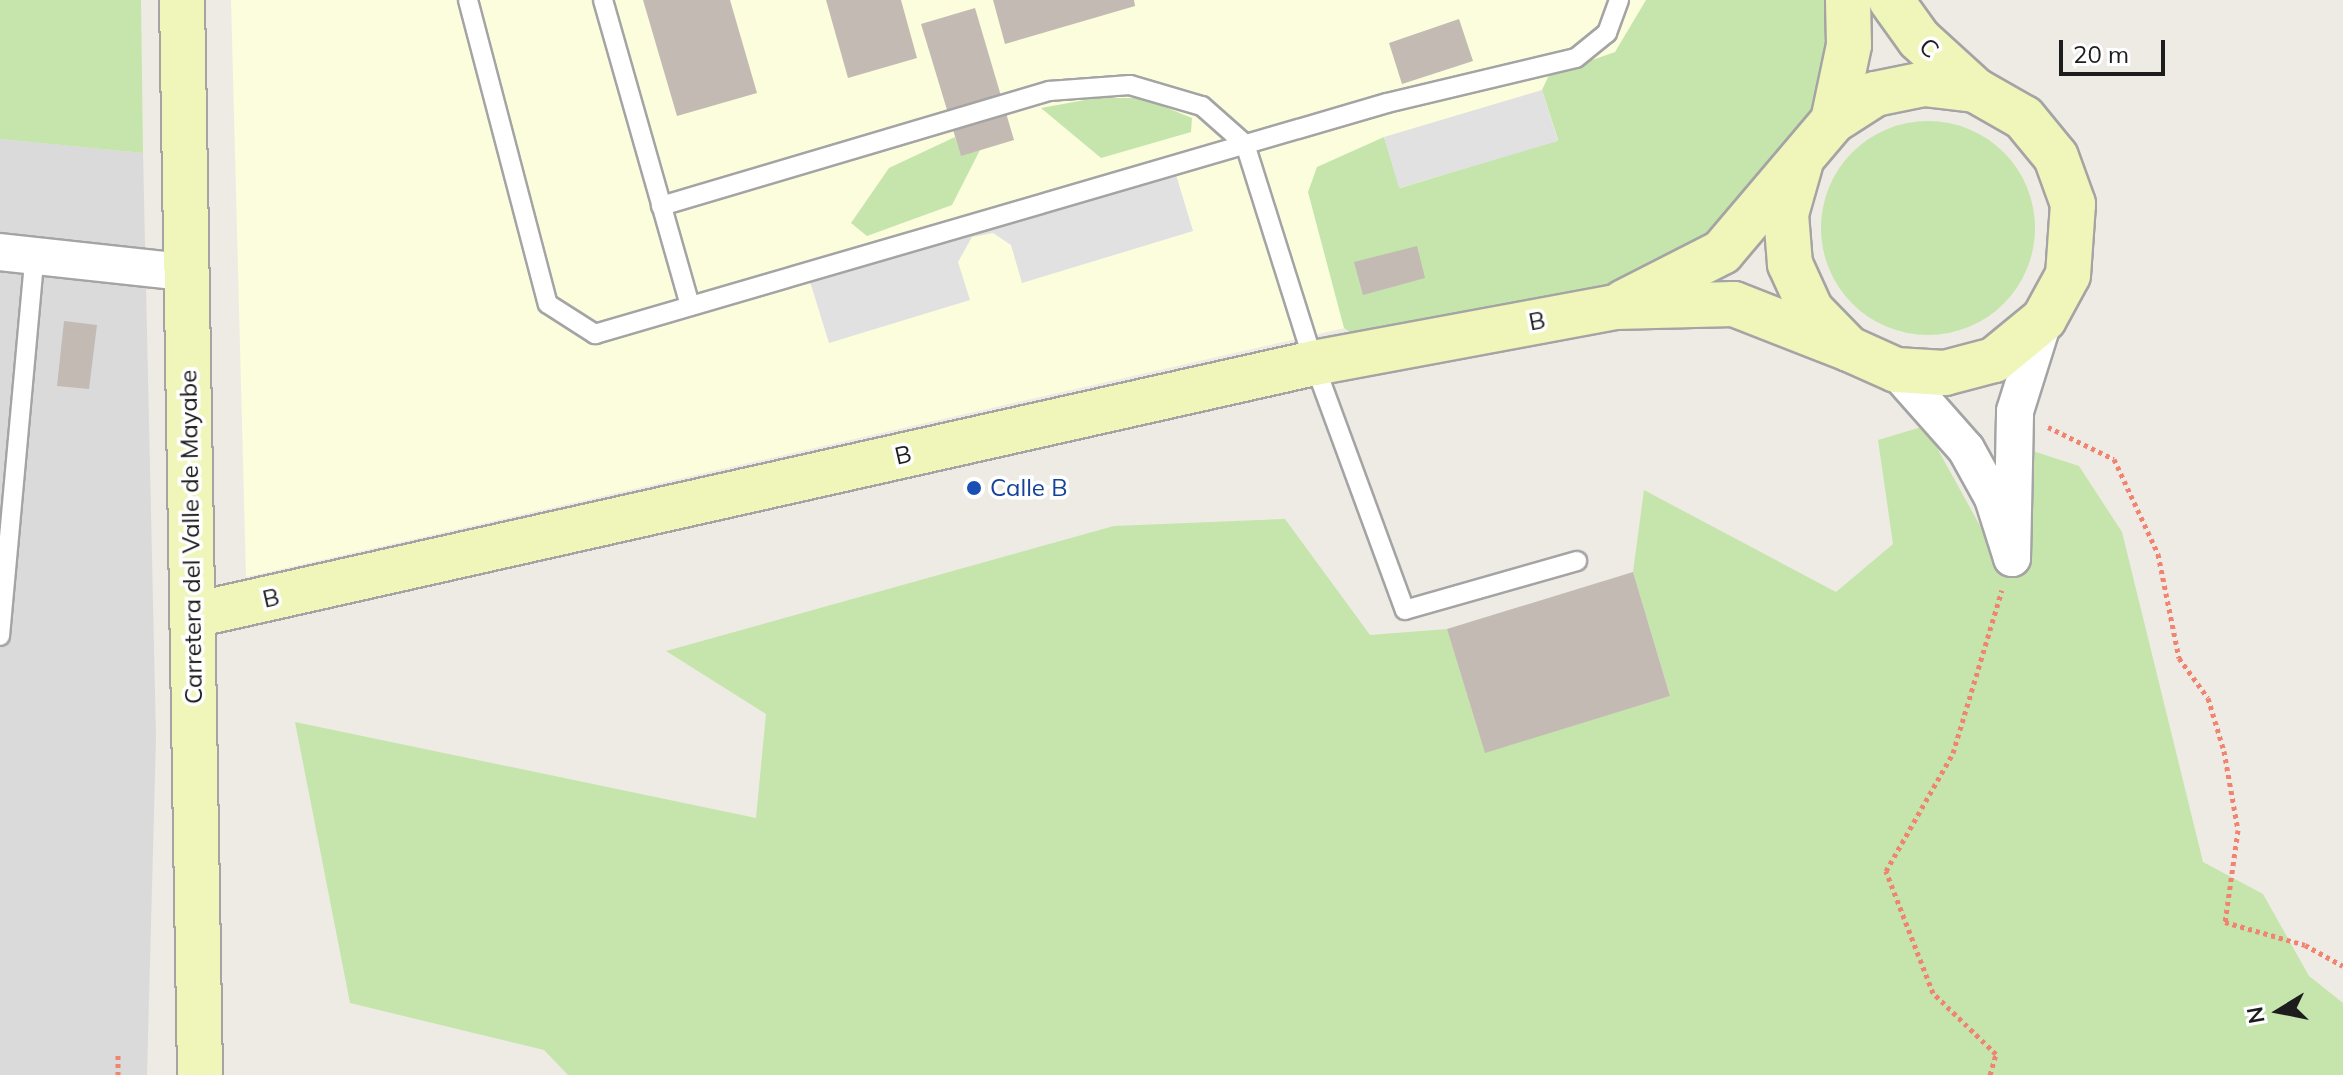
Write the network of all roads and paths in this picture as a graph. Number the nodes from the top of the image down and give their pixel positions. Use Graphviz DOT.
graph roads {
  1 [pos="182,0"];
  2 [pos="468,0"];
  3 [pos="603,0"];
  4 [pos="1619,0"];
  5 [pos="1848,0"];
  6 [pos="1891,0"];
  7 [pos="1975,90"];
  8 [pos="1833,121"];
  9 [pos="1245,144"];
  10 [pos="1800,165"];
  11 [pos="661,206"];
  12 [pos="0,252"];
  13 [pos="35,255"];
  14 [pos="185,272"];
  15 [pos="690,306"];
  16 [pos="1615,307"];
  17 [pos="2044,319"];
  18 [pos="1849,349"];
  19 [pos="1314,363"];
  20 [pos="1896,370"];
  21 [pos="2015,411"];
  22 [pos="2012,558"];
  23 [pos="1577,561"];
  24 [pos="194,615"];
  25 [pos="0,636"];
  26 [pos="2343,966"];
  27 [pos="118,1055"];
  28 [pos="118,1075"];
  29 [pos="200,1075"];
  30 [pos="1990,1075"];
  1 -- 14 [label="street, Carretera del Valle de Mayabe"];
  2 -- 15 [label="lane"];
  3 -- 11 [label="lane"];
  4 -- 9 [label="lane"];
  5 -- 8 [label="street"];
  6 -- 7 [label="street, C"];
  7 -- 8 [label="street"];
  7 -- 17 [label="street"];
  8 -- 10 [label="street, B"];
  9 -- 11 [label="lane"];
  9 -- 15 [label="lane"];
  9 -- 19 [label="lane"];
  10 -- 16 [label="street, B"];
  10 -- 18 [label="street"];
  11 -- 15 [label="lane"];
  12 -- 13 [label="street"];
  13 -- 14 [label="street"];
  13 -- 25 [label="lane"];
  14 -- 24 [label="street, Carretera del Valle de Mayabe"];
  16 -- 18 [label="street, B"];
  16 -- 19 [label="street, B"];
  17 -- 20 [label="street"];
  17 -- 21 [label="street"];
  18 -- 20 [label="street, B"];
  19 -- 23 [label="lane"];
  19 -- 24 [label="street, B"];
  20 -- 22 [label="street"];
  21 -- 22 [label="street"];
  21 -- 26 [label="path"];
  22 -- 30 [label="path"];
  24 -- 29 [label="street, Carretera del Valle de Mayabe"];
  27 -- 28 [label="path"];
}
